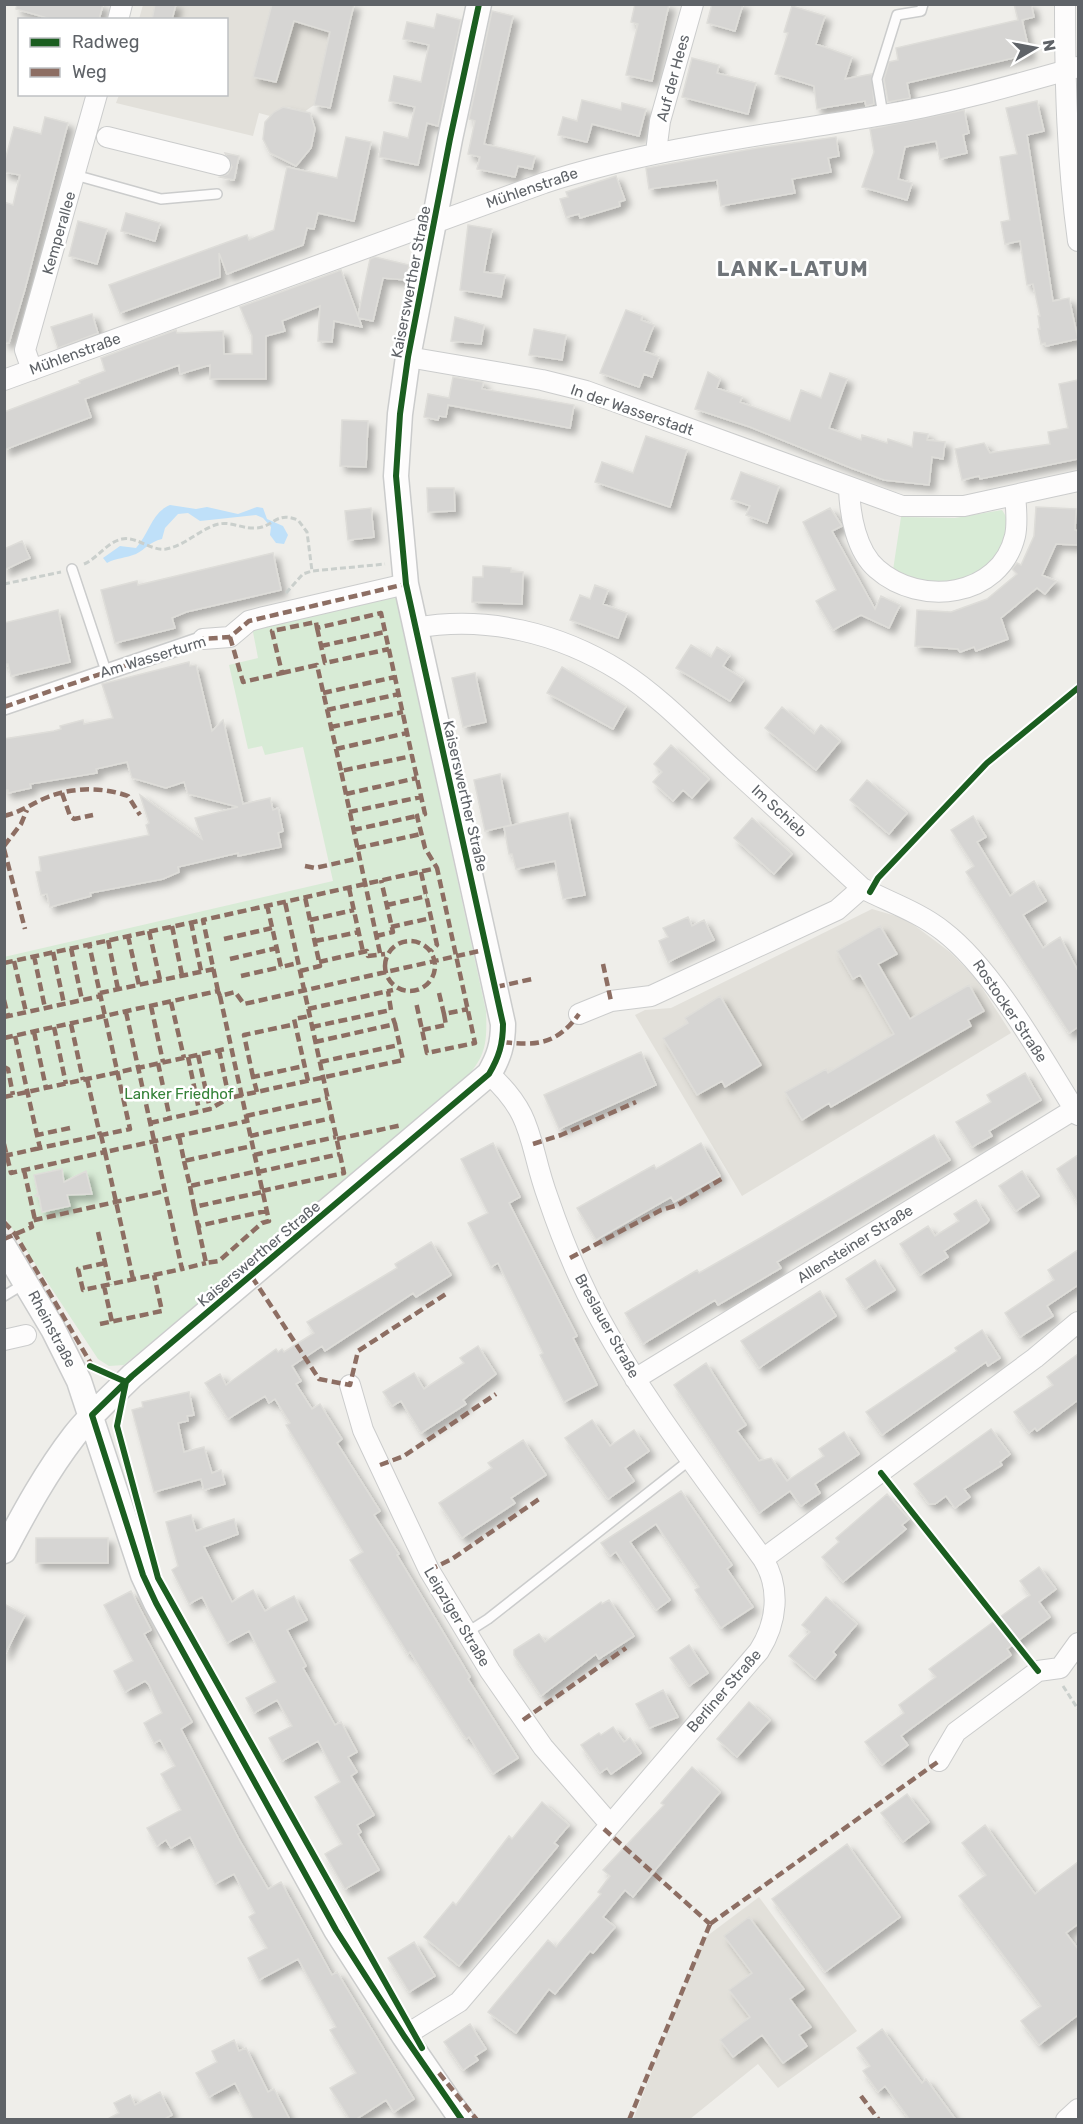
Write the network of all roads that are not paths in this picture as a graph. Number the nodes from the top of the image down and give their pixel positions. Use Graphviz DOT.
graph roads {
  1 [pos="479,4"];
  2 [pos="693,4"];
  3 [pos="923,4"];
  4 [pos="1065,4"];
  5 [pos="1072,69"];
  6 [pos="96,96"];
  7 [pos="883,115"];
  8 [pos="107,136"];
  9 [pos="656,152"];
  10 [pos="220,165"];
  11 [pos="75,175"];
  12 [pos="217,194"];
  13 [pos="434,223"];
  14 [pos="1078,240"];
  15 [pos="408,357"];
  16 [pos="32,370"];
  17 [pos="4,380"];
  18 [pos="1078,481"];
  19 [pos="849,489"];
  20 [pos="1015,495"];
  21 [pos="72,570"];
  22 [pos="404,573"];
  23 [pos="415,628"];
  24 [pos="202,639"];
  25 [pos="106,671"];
  26 [pos="4,707"];
  27 [pos="862,888"];
  28 [pos="579,1014"];
  29 [pos="489,1074"];
  30 [pos="1077,1112"];
  31 [pos="4,1247"];
  32 [pos="26,1283"];
  33 [pos="4,1296"];
  34 [pos="1078,1322"];
  35 [pos="26,1335"];
  36 [pos="4,1340"];
  37 [pos="635,1379"];
  38 [pos="350,1385"];
  39 [pos="92,1415"];
  40 [pos="691,1459"];
  41 [pos="4,1551"];
  42 [pos="763,1560"];
  43 [pos="466,1633"];
  44 [pos="1078,1642"];
  45 [pos="939,1761"];
  46 [pos="609,1823"];
  47 [pos="404,2036"];
  48 [pos="1078,2109"];
  49 [pos="462,2120"];
  50 [pos="1066,2120"];
  1 -- 13 [label="street, Kaiserswerther Straße"];
  2 -- 9 [label="street, Auf der Hees"];
  3 -- 7 [label="lane"];
  4 -- 5 [label="street"];
  5 -- 7 [label="street, Mühlenstraße"];
  5 -- 14 [label="street"];
  6 -- 11 [label="street, Kemperallee"];
  7 -- 9 [label="street, Mühlenstraße"];
  8 -- 10 [label="street"];
  9 -- 13 [label="street, Mühlenstraße"];
  11 -- 12 [label="lane"];
  11 -- 16 [label="street, Kemperallee"];
  13 -- 15 [label="street, Kaiserswerther Straße"];
  13 -- 16 [label="street, Mühlenstraße"];
  15 -- 19 [label="street, In der Wasserstadt"];
  15 -- 22 [label="street, Kaiserswerther Straße"];
  16 -- 17 [label="street, Mühlenstraße"];
  18 -- 20 [label="street, In der Wasserstadt"];
  19 -- 20 [label="street, In der Wasserstadt"];
  19 -- 20 [label="street"];
  21 -- 25 [label="lane"];
  22 -- 23 [label="street, Kaiserswerther Straße"];
  22 -- 24 [label="street, Am Wasserturm"];
  23 -- 27 [label="street, Im Schieb"];
  23 -- 29 [label="street, Kaiserswerther Straße"];
  24 -- 25 [label="street, Am Wasserturm"];
  25 -- 26 [label="street, Am Wasserturm"];
  27 -- 28 [label="street"];
  27 -- 30 [label="street, Rostocker Straße"];
  29 -- 37 [label="street, Breslauer Straße"];
  29 -- 39 [label="street, Kaiserswerther Straße"];
  30 -- 37 [label="street, Allensteiner Straße"];
  31 -- 32 [label="street, Rheinstraße"];
  32 -- 33 [label="lane"];
  32 -- 39 [label="street, Rheinstraße"];
  34 -- 42 [label="street"];
  35 -- 36 [label="street"];
  37 -- 40 [label="street, Breslauer Straße"];
  38 -- 43 [label="street, Leipziger Straße"];
  39 -- 41 [label="street, Kaiserswerther Straße"];
  39 -- 47 [label="street, Rheinstraße"];
  40 -- 42 [label="street, Breslauer Straße"];
  40 -- 43 [label="lane"];
  42 -- 46 [label="street, Berliner Straße"];
  43 -- 46 [label="street, Leipziger Straße"];
  44 -- 45 [label="street"];
  46 -- 47 [label="street, Berliner Straße"];
  47 -- 49 [label="street, Rheinstraße"];
  48 -- 50 [label="street"];
}
